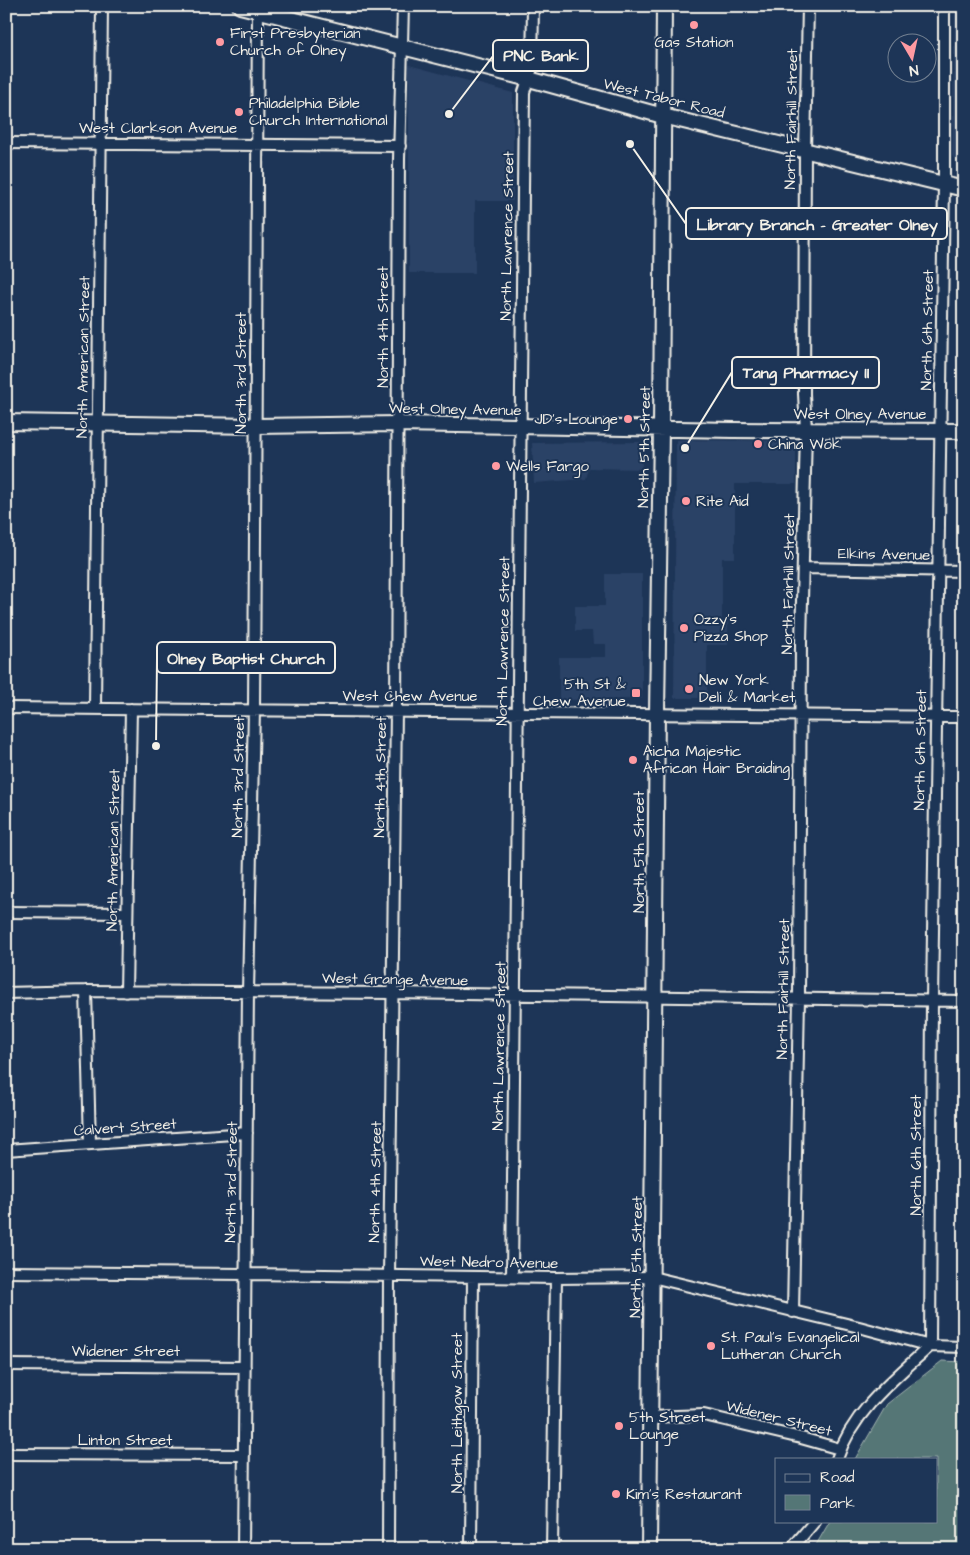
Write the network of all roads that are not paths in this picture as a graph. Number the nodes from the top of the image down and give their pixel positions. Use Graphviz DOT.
graph roads {
  1 [pos="102,6"];
  2 [pos="240,6"];
  3 [pos="403,6"];
  4 [pos="533,6"];
  5 [pos="664,6"];
  6 [pos="808,6"];
  7 [pos="944,6"];
  8 [pos="258,8"];
  9 [pos="402,48"];
  10 [pos="529,79"];
  11 [pos="663,116"];
  12 [pos="6,142"];
  13 [pos="100,143"];
  14 [pos="257,144"];
  15 [pos="400,146"];
  16 [pos="805,150"];
  17 [pos="944,183"];
  18 [pos="964,189"];
  19 [pos="6,422"];
  20 [pos="97,423"];
  21 [pos="398,424"];
  22 [pos="256,426"];
  23 [pos="520,426"];
  24 [pos="661,429"];
  25 [pos="806,430"];
  26 [pos="940,431"];
  27 [pos="964,431"];
  28 [pos="803,568"];
  29 [pos="937,570"];
  30 [pos="964,571"];
  31 [pos="6,708"];
  32 [pos="95,708"];
  33 [pos="131,709"];
  34 [pos="254,710"];
  35 [pos="396,711"];
  36 [pos="518,712"];
  37 [pos="657,713"];
  38 [pos="801,715"];
  39 [pos="936,716"];
  40 [pos="964,717"];
  41 [pos="6,912"];
  42 [pos="126,913"];
  43 [pos="6,992"];
  44 [pos="86,992"];
  45 [pos="126,992"];
  46 [pos="248,992"];
  47 [pos="392,994"];
  48 [pos="514,996"];
  49 [pos="654,997"];
  50 [pos="799,998"];
  51 [pos="964,1000"];
  52 [pos="932,1001"];
  53 [pos="247,1133"];
  54 [pos="90,1144"];
  55 [pos="6,1150"];
  56 [pos="6,1272"];
  57 [pos="245,1274"];
  58 [pos="389,1276"];
  59 [pos="473,1277"];
  60 [pos="512,1277"];
  61 [pos="652,1277"];
  62 [pos="556,1278"];
  63 [pos="794,1312"];
  64 [pos="930,1346"];
  65 [pos="964,1347"];
  66 [pos="6,1365"];
  67 [pos="245,1367"];
  68 [pos="650,1417"];
  69 [pos="6,1454"];
  70 [pos="838,1454"];
  71 [pos="244,1455"];
  72 [pos="814,1522"];
  73 [pos="243,1549"];
  74 [pos="388,1549"];
  75 [pos="472,1549"];
  76 [pos="552,1549"];
  77 [pos="649,1549"];
  78 [pos="788,1549"];
  1 -- 13 [label="street, North American Street"];
  2 -- 8 [label="street, West Tabor Road"];
  3 -- 9 [label="street, North 4th Street"];
  4 -- 10 [label="street, North Lawrence Street"];
  5 -- 11 [label="street, North 5th Street"];
  6 -- 16 [label="street, North Fairhill Street"];
  7 -- 17 [label="street, North 6th Street"];
  8 -- 9 [label="street, West Tabor Road"];
  8 -- 14 [label="street, North 3rd Street"];
  9 -- 10 [label="street, West Tabor Road"];
  9 -- 15 [label="street, North 4th Street"];
  10 -- 11 [label="street, West Tabor Road"];
  10 -- 23 [label="street, North Lawrence Street"];
  11 -- 16 [label="street, West Tabor Road"];
  11 -- 24 [label="street, North 5th Street"];
  12 -- 13 [label="street, West Clarkson Avenue"];
  13 -- 14 [label="street, West Clarkson Avenue"];
  13 -- 20 [label="street, North American Street"];
  14 -- 15 [label="street, West Clarkson Avenue"];
  14 -- 22 [label="street, North 3rd Street"];
  15 -- 21 [label="street, North 4th Street"];
  16 -- 17 [label="street, West Tabor Road"];
  16 -- 25 [label="street, North Fairhill Street"];
  17 -- 18 [label="street, West Tabor Road"];
  17 -- 26 [label="street, North 6th Street"];
  19 -- 20 [label="street, West Olney Avenue"];
  20 -- 22 [label="street, West Olney Avenue"];
  20 -- 32 [label="street, North American Street"];
  21 -- 22 [label="street, West Olney Avenue"];
  21 -- 23 [label="street, West Olney Avenue"];
  21 -- 35 [label="street, North 4th Street"];
  22 -- 34 [label="street, North 3rd Street"];
  23 -- 24 [label="street, West Olney Avenue"];
  23 -- 36 [label="street, North Lawrence Street"];
  24 -- 25 [label="street, West Olney Avenue"];
  24 -- 37 [label="street, North 5th Street"];
  25 -- 26 [label="street, West Olney Avenue"];
  25 -- 28 [label="street, North Fairhill Street"];
  26 -- 27 [label="street, West Olney Avenue"];
  26 -- 29 [label="street, North 6th Street"];
  28 -- 29 [label="street, Elkins Avenue"];
  28 -- 38 [label="street, North Fairhill Street"];
  29 -- 30 [label="street, Elkins Avenue"];
  29 -- 39 [label="street, North 6th Street"];
  31 -- 32 [label="street, West Chew Avenue"];
  32 -- 33 [label="street, West Chew Avenue"];
  33 -- 34 [label="street, West Chew Avenue"];
  33 -- 42 [label="street, North American Street"];
  34 -- 35 [label="street, West Chew Avenue"];
  34 -- 46 [label="street, North 3rd Street"];
  35 -- 36 [label="street, West Chew Avenue"];
  35 -- 47 [label="street, North 4th Street"];
  36 -- 37 [label="street, West Chew Avenue"];
  36 -- 48 [label="street, North Lawrence Street"];
  37 -- 38 [label="street, West Chew Avenue"];
  37 -- 49 [label="street, North 5th Street"];
  38 -- 39 [label="street, West Chew Avenue"];
  38 -- 50 [label="street, North Fairhill Street"];
  39 -- 40 [label="street, West Chew Avenue"];
  39 -- 52 [label="street, North 6th Street"];
  41 -- 42 [label="street"];
  42 -- 45 [label="street, North American Street"];
  43 -- 44 [label="street, West Grange Avenue"];
  44 -- 45 [label="street, West Grange Avenue"];
  44 -- 54 [label="street"];
  45 -- 46 [label="street, West Grange Avenue"];
  46 -- 47 [label="street, West Grange Avenue"];
  46 -- 53 [label="street, North 3rd Street"];
  47 -- 48 [label="street, West Grange Avenue"];
  47 -- 58 [label="street, North 4th Street"];
  48 -- 49 [label="street, West Grange Avenue"];
  48 -- 60 [label="street, North Lawrence Street"];
  49 -- 50 [label="street, West Grange Avenue"];
  49 -- 61 [label="street, North 5th Street"];
  50 -- 52 [label="street, West Grange Avenue"];
  50 -- 63 [label="street, North Fairhill Street"];
  51 -- 52 [label="street, West Grange Avenue"];
  52 -- 64 [label="street, North 6th Street"];
  53 -- 54 [label="street, Calvert Street"];
  53 -- 57 [label="street, North 3rd Street"];
  54 -- 55 [label="street, Calvert Street"];
  56 -- 57 [label="street, West Nedro Avenue"];
  57 -- 58 [label="street, West Nedro Avenue"];
  57 -- 67 [label="street, North 3rd Street"];
  58 -- 59 [label="street, West Nedro Avenue"];
  58 -- 74 [label="street, North 4th Street"];
  59 -- 60 [label="street, West Nedro Avenue"];
  59 -- 75 [label="street, North Leithgow Street"];
  60 -- 62 [label="street, West Nedro Avenue"];
  61 -- 62 [label="street, West Nedro Avenue"];
  61 -- 63 [label="street, West Nedro Avenue"];
  61 -- 68 [label="street, North 5th Street"];
  62 -- 76 [label="street"];
  63 -- 64 [label="street, West Nedro Avenue"];
  64 -- 65 [label="street, West Nedro Avenue"];
  64 -- 70 [label="street"];
  66 -- 67 [label="street, Widener Street"];
  67 -- 71 [label="street, North 3rd Street"];
  68 -- 70 [label="street, Widener Street"];
  68 -- 77 [label="street, North 5th Street"];
  69 -- 71 [label="street, Linton Street"];
  71 -- 73 [label="street, North 3rd Street"];
  72 -- 78 [label="street"];
}
